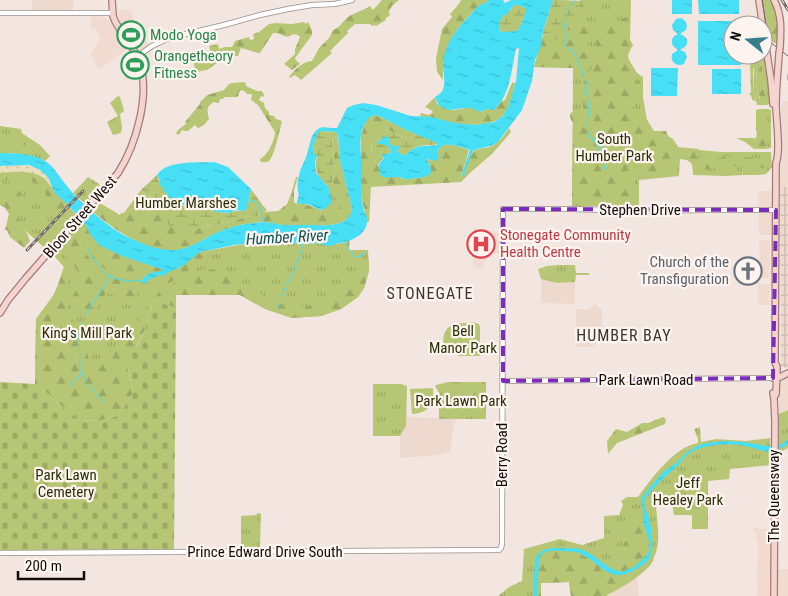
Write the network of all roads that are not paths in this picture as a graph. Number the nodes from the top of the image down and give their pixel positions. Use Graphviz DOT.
graph roads {
  1 [pos="112,0"];
  2 [pos="352,0"];
  3 [pos="759,0"];
  4 [pos="774,0"];
  5 [pos="0,13"];
  6 [pos="113,13"];
  7 [pos="138,56"];
  8 [pos="776,163"];
  9 [pos="504,209"];
  10 [pos="776,210"];
  11 [pos="0,313"];
  12 [pos="776,364"];
  13 [pos="787,373"];
  14 [pos="775,378"];
  15 [pos="503,381"];
  16 [pos="500,550"];
  17 [pos="0,553"];
  18 [pos="774,596"];
  1 -- 6 [label="main road, Bloor Street West"];
  2 -- 7 [label="street"];
  3 -- 8 [label="main road, The Queensway"];
  4 -- 8 [label="main road, The Queensway, bridge"];
  5 -- 6 [label="street"];
  6 -- 7 [label="main road, Bloor Street West"];
  7 -- 11 [label="main road, Bloor Street West"];
  8 -- 10 [label="main road, The Queensway"];
  9 -- 10 [label="street, Stephen Drive"];
  9 -- 15 [label="street, Berry Road"];
  10 -- 12 [label="main road, The Queensway"];
  12 -- 13 [label="main road"];
  12 -- 14 [label="main road, The Queensway"];
  13 -- 14 [label="main road, Park Lawn Road"];
  14 -- 15 [label="street, Park Lawn Road"];
  14 -- 18 [label="main road, The Queensway"];
  15 -- 16 [label="street, Berry Road"];
  16 -- 17 [label="street, Prince Edward Drive South"];
}
